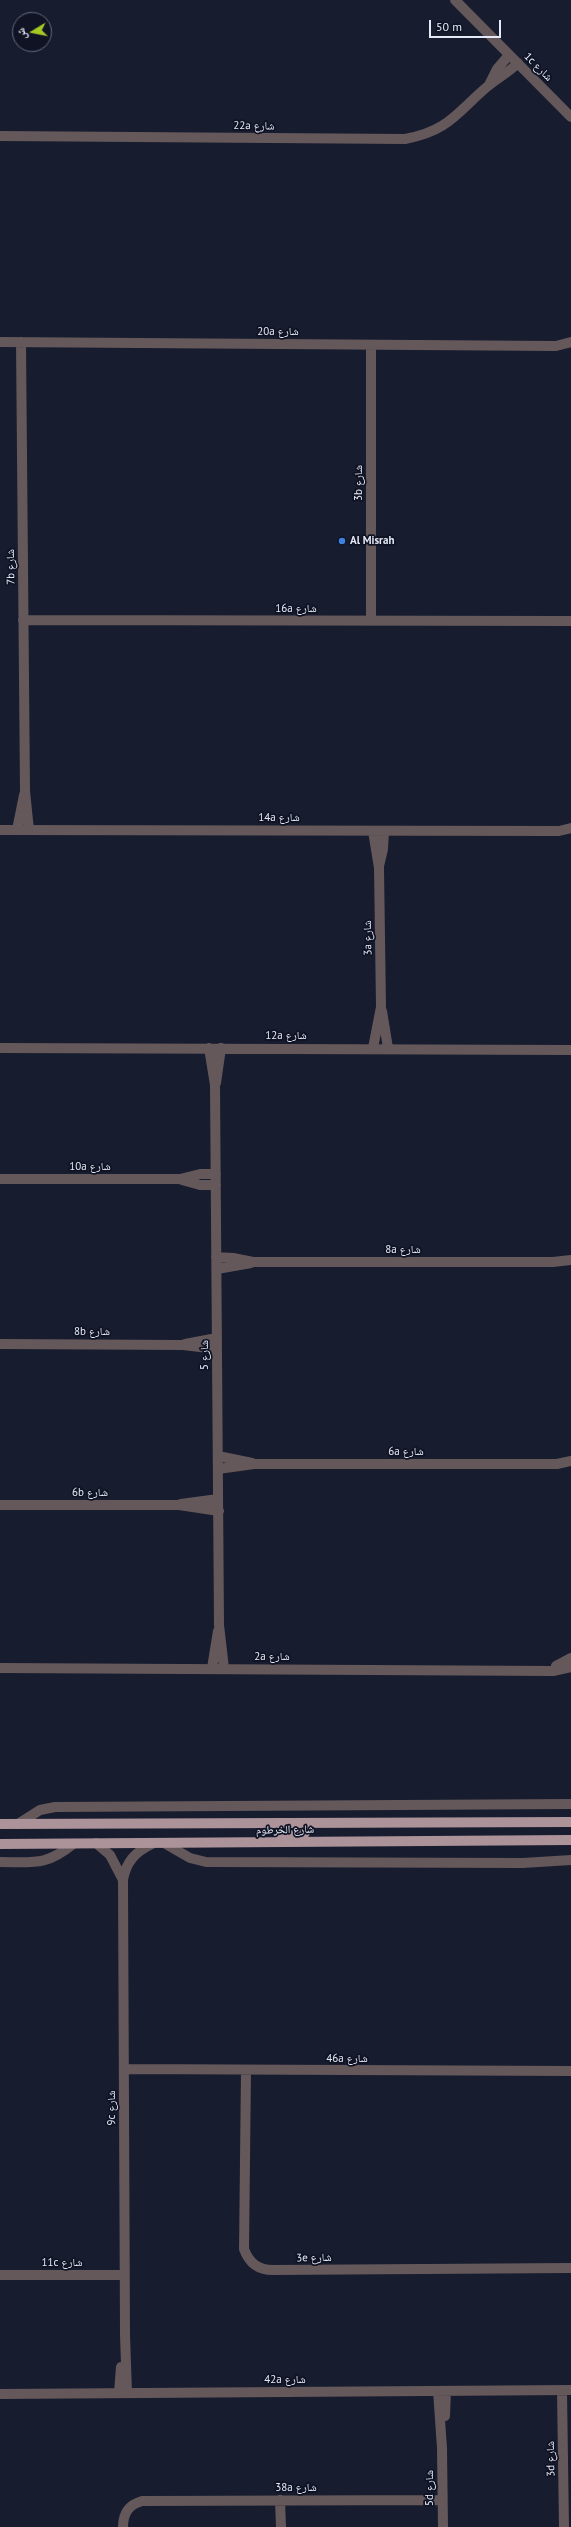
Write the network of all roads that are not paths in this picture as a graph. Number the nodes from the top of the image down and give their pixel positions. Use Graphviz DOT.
graph roads {
  1 [pos="455,0"];
  2 [pos="509,55"];
  3 [pos="518,63"];
  4 [pos="489,85"];
  5 [pos="571,117"];
  6 [pos="0,136"];
  7 [pos="0,342"];
  8 [pos="21,342"];
  9 [pos="571,342"];
  10 [pos="371,345"];
  11 [pos="556,346"];
  12 [pos="571,348"];
  13 [pos="24,620"];
  14 [pos="371,621"];
  15 [pos="570,621"];
  16 [pos="25,791"];
  17 [pos="571,828"];
  18 [pos="0,830"];
  19 [pos="17,830"];
  20 [pos="29,830"];
  21 [pos="373,830"];
  22 [pos="384,831"];
  23 [pos="559,831"];
  24 [pos="571,833"];
  25 [pos="379,868"];
  26 [pos="381,1007"];
  27 [pos="0,1048"];
  28 [pos="209,1048"];
  29 [pos="221,1048"];
  30 [pos="373,1048"];
  31 [pos="388,1048"];
  32 [pos="571,1050"];
  33 [pos="215,1085"];
  34 [pos="216,1174"];
  35 [pos="0,1179"];
  36 [pos="180,1179"];
  37 [pos="216,1185"];
  38 [pos="216,1257"];
  39 [pos="571,1260"];
  40 [pos="253,1262"];
  41 [pos="553,1262"];
  42 [pos="571,1265"];
  43 [pos="217,1268"];
  44 [pos="217,1338"];
  45 [pos="0,1344"];
  46 [pos="183,1345"];
  47 [pos="217,1350"];
  48 [pos="218,1456"];
  49 [pos="571,1461"];
  50 [pos="254,1464"];
  51 [pos="557,1464"];
  52 [pos="218,1468"];
  53 [pos="571,1468"];
  54 [pos="218,1499"];
  55 [pos="0,1505"];
  56 [pos="179,1505"];
  57 [pos="218,1511"];
  58 [pos="219,1625"];
  59 [pos="571,1658"];
  60 [pos="571,1666"];
  61 [pos="0,1668"];
  62 [pos="212,1668"];
  63 [pos="224,1668"];
  64 [pos="543,1671"];
  65 [pos="571,1804"];
  66 [pos="571,1822"];
  67 [pos="309,1823"];
  68 [pos="0,1824"];
  69 [pos="18,1824"];
  70 [pos="571,1840"];
  71 [pos="264,1842"];
  72 [pos="164,1843"];
  73 [pos="0,1844"];
  74 [pos="73,1844"];
  75 [pos="96,1844"];
  76 [pos="152,1844"];
  77 [pos="571,1860"];
  78 [pos="0,1862"];
  79 [pos="123,1880"];
  80 [pos="124,2069"];
  81 [pos="246,2071"];
  82 [pos="571,2071"];
  83 [pos="571,2268"];
  84 [pos="0,2275"];
  85 [pos="124,2275"];
  86 [pos="566,2390"];
  87 [pos="442,2391"];
  88 [pos="123,2393"];
  89 [pos="0,2394"];
  90 [pos="280,2500"];
  91 [pos="442,2500"];
  92 [pos="123,2527"];
  93 [pos="281,2527"];
  94 [pos="443,2527"];
  95 [pos="564,2527"];
  1 -- 2 [label="street, 1c شارع"];
  2 -- 3 [label="street, 1c شارع"];
  2 -- 4 [label="street, 22a شارع"];
  3 -- 4 [label="street, 22a شارع"];
  3 -- 5 [label="street, 1c شارع"];
  4 -- 6 [label="street, 22a شارع"];
  7 -- 8 [label="street, 20a شارع"];
  8 -- 10 [label="street, 20a شارع"];
  8 -- 13 [label="street, 7b شارع"];
  9 -- 11 [label="street, 20a شارع"];
  10 -- 11 [label="street, 20a شارع"];
  10 -- 14 [label="street, 3b شارع"];
  11 -- 12 [label="street, 20a شارع"];
  13 -- 14 [label="street, 16a شارع"];
  13 -- 16 [label="street, 7b شارع"];
  14 -- 15 [label="street, 16a شارع"];
  16 -- 19 [label="street, 7b شارع"];
  16 -- 20 [label="street, 7b شارع"];
  17 -- 23 [label="street, 14a شارع"];
  18 -- 19 [label="street, 14a شارع"];
  19 -- 20 [label="street, 14a شارع"];
  20 -- 21 [label="street, 14a شارع"];
  21 -- 22 [label="street, 14a شارع"];
  21 -- 25 [label="street, 3a شارع"];
  22 -- 23 [label="street, 14a شارع"];
  22 -- 25 [label="street, 3a شارع"];
  23 -- 24 [label="street, 14a شارع"];
  25 -- 26 [label="street, 3a شارع"];
  26 -- 30 [label="street, 3a شارع"];
  26 -- 31 [label="street, 3a شارع"];
  27 -- 28 [label="street, 12a شارع"];
  28 -- 29 [label="street, 12a شارع"];
  28 -- 33 [label="street, شارع 5"];
  29 -- 30 [label="street, 12a شارع"];
  29 -- 33 [label="street, شارع 5"];
  30 -- 31 [label="street, 12a شارع"];
  31 -- 32 [label="street, 12a شارع"];
  33 -- 34 [label="street, شارع 5"];
  34 -- 36 [label="street, 10a شارع"];
  34 -- 37 [label="street, شارع 5"];
  35 -- 36 [label="street, 10a شارع"];
  36 -- 37 [label="street, 10a شارع"];
  37 -- 38 [label="street, شارع 5"];
  38 -- 40 [label="street, 8a شارع"];
  38 -- 43 [label="street, شارع 5"];
  39 -- 41 [label="street, 8a شارع"];
  40 -- 41 [label="street, 8a شارع"];
  40 -- 43 [label="street, 8a شارع"];
  41 -- 42 [label="street, 8a شارع"];
  43 -- 44 [label="street, شارع 5"];
  44 -- 46 [label="street, 8b شارع"];
  44 -- 47 [label="street, شارع 5"];
  45 -- 46 [label="street, 8b شارع"];
  46 -- 47 [label="street, 8b شارع"];
  47 -- 48 [label="street, شارع 5"];
  48 -- 50 [label="street, 6a شارع"];
  48 -- 52 [label="street, شارع 5"];
  49 -- 51 [label="street, 6a شارع"];
  50 -- 51 [label="street, 6a شارع"];
  50 -- 52 [label="street, 6a شارع"];
  51 -- 53 [label="street, 6a شارع"];
  52 -- 54 [label="street, شارع 5"];
  54 -- 56 [label="street, 6b شارع"];
  54 -- 57 [label="street, شارع 5"];
  55 -- 56 [label="street, 6b شارع"];
  56 -- 57 [label="street, 6b شارع"];
  57 -- 58 [label="street, شارع 5"];
  58 -- 62 [label="street, شارع 5"];
  58 -- 63 [label="street, شارع 5"];
  59 -- 64 [label="street, 2a شارع"];
  60 -- 64 [label="street, 2a شارع"];
  61 -- 62 [label="street, 2a شارع"];
  62 -- 63 [label="street, 2a شارع"];
  63 -- 64 [label="street, 2a شارع"];
  65 -- 69 [label="street"];
  66 -- 67 [label="main road, شارع الخرطوم"];
  67 -- 69 [label="main road, شارع الخرطوم"];
  67 -- 71 [label="main road"];
  68 -- 69 [label="main road, شارع الخرطوم"];
  70 -- 71 [label="main road, شارع الخرطوم"];
  71 -- 72 [label="main road, شارع الخرطوم"];
  72 -- 76 [label="main road, شارع الخرطوم"];
  72 -- 77 [label="street"];
  73 -- 74 [label="main road, شارع الخرطوم"];
  74 -- 75 [label="main road, شارع الخرطوم"];
  74 -- 78 [label="street"];
  75 -- 76 [label="main road, شارع الخرطوم"];
  75 -- 79 [label="street, 9c شارع"];
  76 -- 79 [label="street, 9c شارع"];
  79 -- 80 [label="street, 9c شارع"];
  80 -- 81 [label="street, 46a شارع"];
  80 -- 85 [label="street, 9c شارع"];
  81 -- 82 [label="street, 46a شارع"];
  81 -- 83 [label="street, 3e شارع"];
  84 -- 85 [label="street, 11c شارع"];
  85 -- 88 [label="street, 9c شارع"];
  86 -- 87 [label="street, 42a شارع"];
  86 -- 95 [label="street, 3d شارع"];
  87 -- 88 [label="street, 42a شارع"];
  87 -- 91 [label="street, 5d شارع"];
  88 -- 89 [label="street, 42a شارع"];
  90 -- 91 [label="street, 38a شارع"];
  90 -- 92 [label="street, 38a شارع"];
  90 -- 93 [label="street"];
  91 -- 94 [label="street, 5d شارع"];
}
